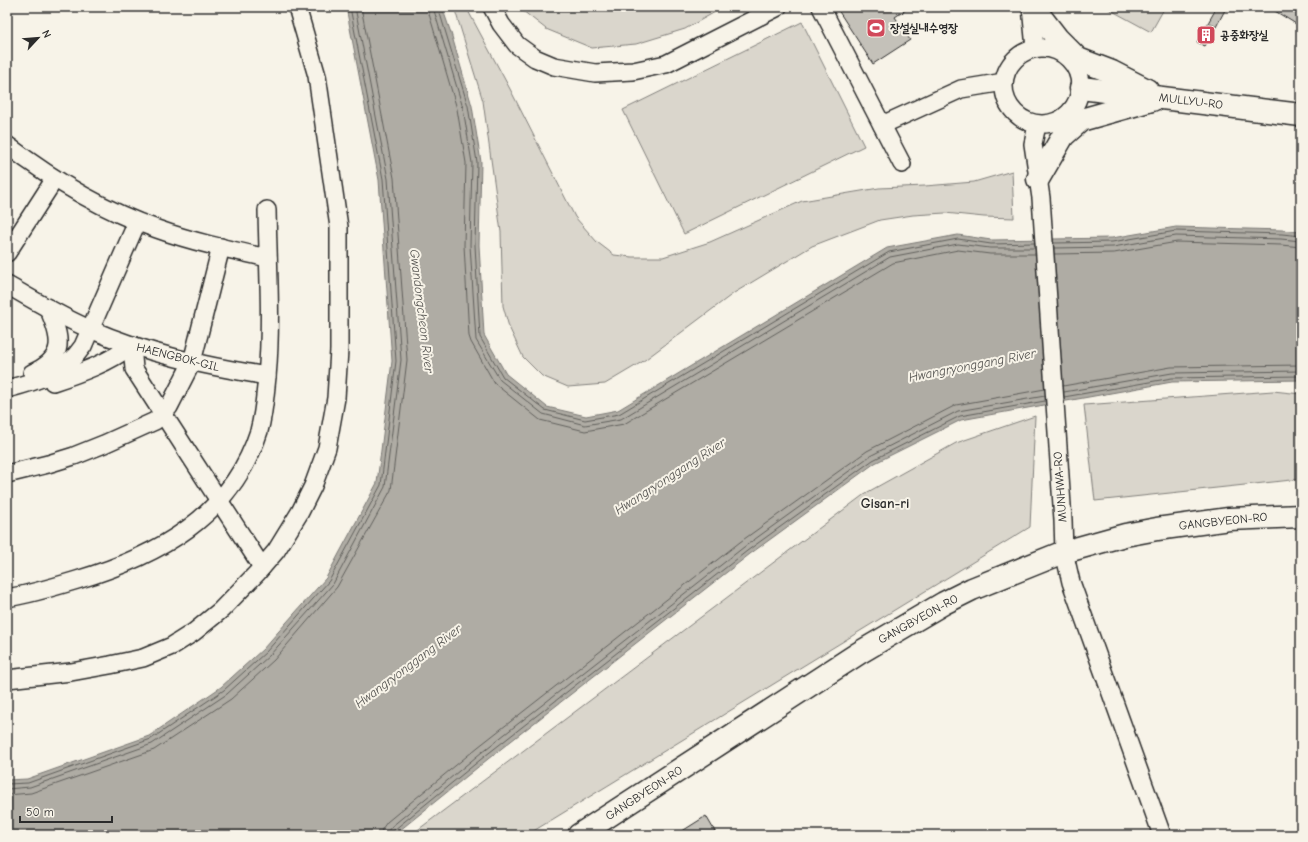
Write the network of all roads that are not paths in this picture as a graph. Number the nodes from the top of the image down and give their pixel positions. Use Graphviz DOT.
graph roads {
  1 [pos="297,7"];
  2 [pos="492,7"];
  3 [pos="778,7"];
  4 [pos="821,7"];
  5 [pos="1032,7"];
  6 [pos="1035,48"];
  7 [pos="1004,82"];
  8 [pos="1081,88"];
  9 [pos="1161,97"];
  10 [pos="1301,115"];
  11 [pos="882,125"];
  12 [pos="1038,125"];
  13 [pos="7,145"];
  14 [pos="902,164"];
  15 [pos="54,180"];
  16 [pos="1039,188"];
  17 [pos="267,210"];
  18 [pos="137,222"];
  19 [pos="221,248"];
  20 [pos="7,253"];
  21 [pos="268,258"];
  22 [pos="7,284"];
  23 [pos="48,308"];
  24 [pos="91,330"];
  25 [pos="132,345"];
  26 [pos="192,362"];
  27 [pos="267,376"];
  28 [pos="7,385"];
  29 [pos="7,389"];
  30 [pos="163,414"];
  31 [pos="7,474"];
  32 [pos="219,501"];
  33 [pos="1301,516"];
  34 [pos="1064,552"];
  35 [pos="262,567"];
  36 [pos="7,598"];
  37 [pos="7,679"];
  38 [pos="579,835"];
  39 [pos="1162,835"];
  1 -- 35 [label="street"];
  2 -- 3 [label="street"];
  4 -- 11 [label="street"];
  5 -- 6 [label="street"];
  5 -- 9 [label="main road"];
  6 -- 7 [label="street"];
  6 -- 8 [label="street"];
  7 -- 11 [label="street"];
  7 -- 12 [label="street"];
  8 -- 9 [label="main road, MULLYU-RO"];
  8 -- 12 [label="street"];
  9 -- 10 [label="main road, MULLYU-RO"];
  9 -- 16 [label="main road"];
  11 -- 14 [label="street"];
  12 -- 16 [label="street, MUNHWA-RO"];
  13 -- 15 [label="street"];
  15 -- 18 [label="street"];
  15 -- 20 [label="street"];
  16 -- 34 [label="street, MUNHWA-RO"];
  17 -- 21 [label="street"];
  18 -- 19 [label="street"];
  18 -- 24 [label="street"];
  19 -- 21 [label="street"];
  19 -- 26 [label="street"];
  21 -- 27 [label="street"];
  22 -- 23 [label="street, HAENGBOK-GIL"];
  23 -- 24 [label="street, HAENGBOK-GIL"];
  23 -- 28 [label="street"];
  24 -- 25 [label="street, HAENGBOK-GIL"];
  24 -- 29 [label="street"];
  25 -- 26 [label="street, HAENGBOK-GIL"];
  25 -- 29 [label="street"];
  25 -- 30 [label="street"];
  26 -- 27 [label="street, HAENGBOK-GIL"];
  26 -- 30 [label="street"];
  27 -- 32 [label="street"];
  30 -- 31 [label="street"];
  30 -- 32 [label="street"];
  32 -- 35 [label="street"];
  32 -- 36 [label="street"];
  33 -- 34 [label="main road, GANGBYEON-RO"];
  34 -- 38 [label="main road, GANGBYEON-RO"];
  34 -- 39 [label="street, MUNHWA-RO"];
  35 -- 37 [label="street"];
}
